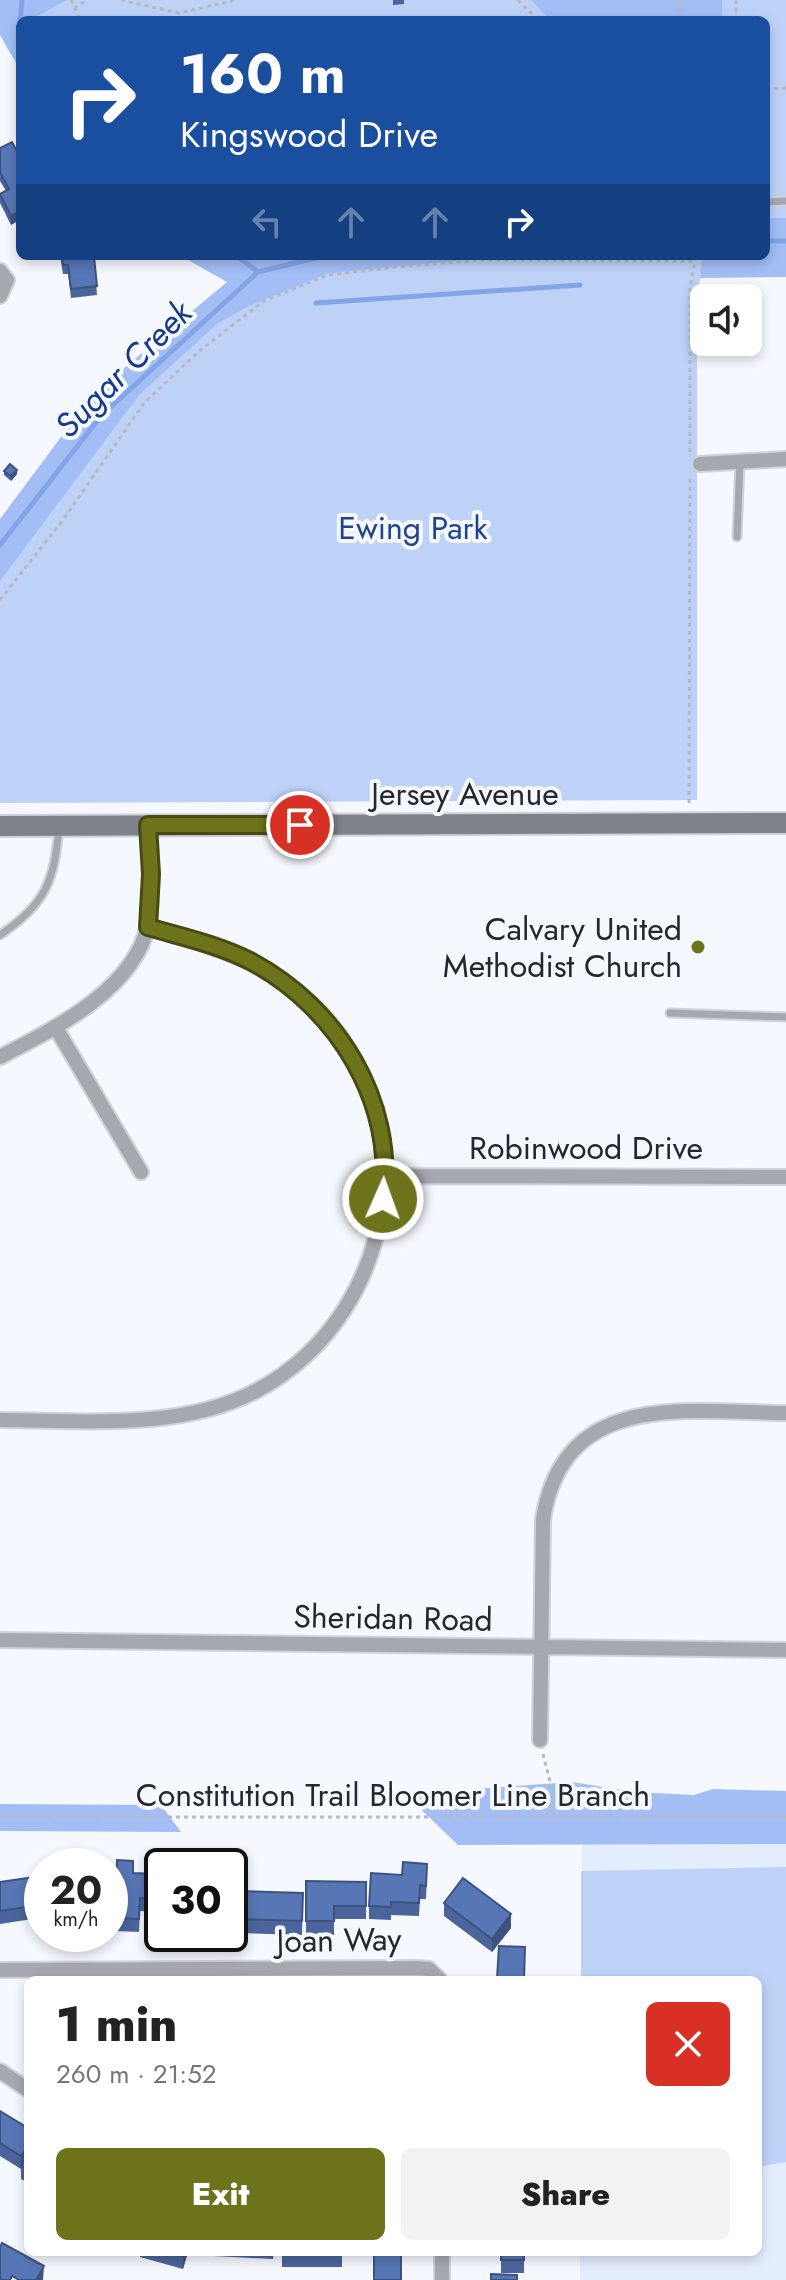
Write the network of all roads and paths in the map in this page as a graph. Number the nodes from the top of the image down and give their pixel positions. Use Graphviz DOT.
graph roads {
  1 [pos="71,0"];
  2 [pos="87,0"];
  3 [pos="121,0"];
  4 [pos="236,0"];
  5 [pos="518,0"];
  6 [pos="74,8"];
  7 [pos="78,16"];
  8 [pos="534,16"];
  9 [pos="483,260"];
  10 [pos="696,260"];
  11 [pos="0,271"];
  12 [pos="0,296"];
  13 [pos="786,459"];
  14 [pos="693,461"];
  15 [pos="740,461"];
  16 [pos="737,537"];
  17 [pos="0,600"];
  18 [pos="689,803"];
  19 [pos="786,823"];
  20 [pos="148,825"];
  21 [pos="0,826"];
  22 [pos="59,826"];
  23 [pos="148,927"];
  24 [pos="0,935"];
  25 [pos="670,1013"];
  26 [pos="786,1017"];
  27 [pos="56,1028"];
  28 [pos="0,1057"];
  29 [pos="141,1172"];
  30 [pos="386,1176"];
  31 [pos="786,1177"];
  32 [pos="786,1413"];
  33 [pos="0,1420"];
  34 [pos="0,1640"];
  35 [pos="542,1647"];
  36 [pos="786,1650"];
  37 [pos="540,1740"];
  38 [pos="0,1817"];
  39 [pos="552,1817"];
  40 [pos="786,1817"];
  41 [pos="0,1970"];
  42 [pos="436,1976"];
  43 [pos="0,2071"];
  44 [pos="24,2087"];
  45 [pos="442,2256"];
  46 [pos="442,2280"];
  1 -- 6 [label="path"];
  2 -- 6 [label="path"];
  3 -- 4 [label="path"];
  5 -- 8 [label="path"];
  6 -- 7 [label="path"];
  9 -- 17 [label="path"];
  10 -- 14 [label="path"];
  11 -- 12 [label="street"];
  13 -- 15 [label="street"];
  14 -- 15 [label="street"];
  14 -- 18 [label="path"];
  15 -- 16 [label="lane"];
  19 -- 20 [label="street, Jersey Avenue"];
  20 -- 22 [label="street, Jersey Avenue"];
  20 -- 23 [label="street"];
  21 -- 22 [label="street, Jersey Avenue"];
  22 -- 24 [label="lane"];
  23 -- 27 [label="street"];
  23 -- 30 [label="street"];
  25 -- 26 [label="lane"];
  27 -- 28 [label="street"];
  27 -- 29 [label="street"];
  30 -- 31 [label="street, Robinwood Drive"];
  30 -- 33 [label="street"];
  32 -- 35 [label="street"];
  34 -- 35 [label="street, Sheridan Road"];
  35 -- 36 [label="street, Sheridan Road"];
  35 -- 37 [label="street"];
  37 -- 39 [label="path"];
  38 -- 39 [label="path, Constitution Trail Bloomer Line Branch"];
  39 -- 40 [label="path, Constitution Trail Bloomer Line Branch"];
  41 -- 42 [label="street, Joan Way"];
  43 -- 44 [label="street"];
  45 -- 46 [label="street"];
}
